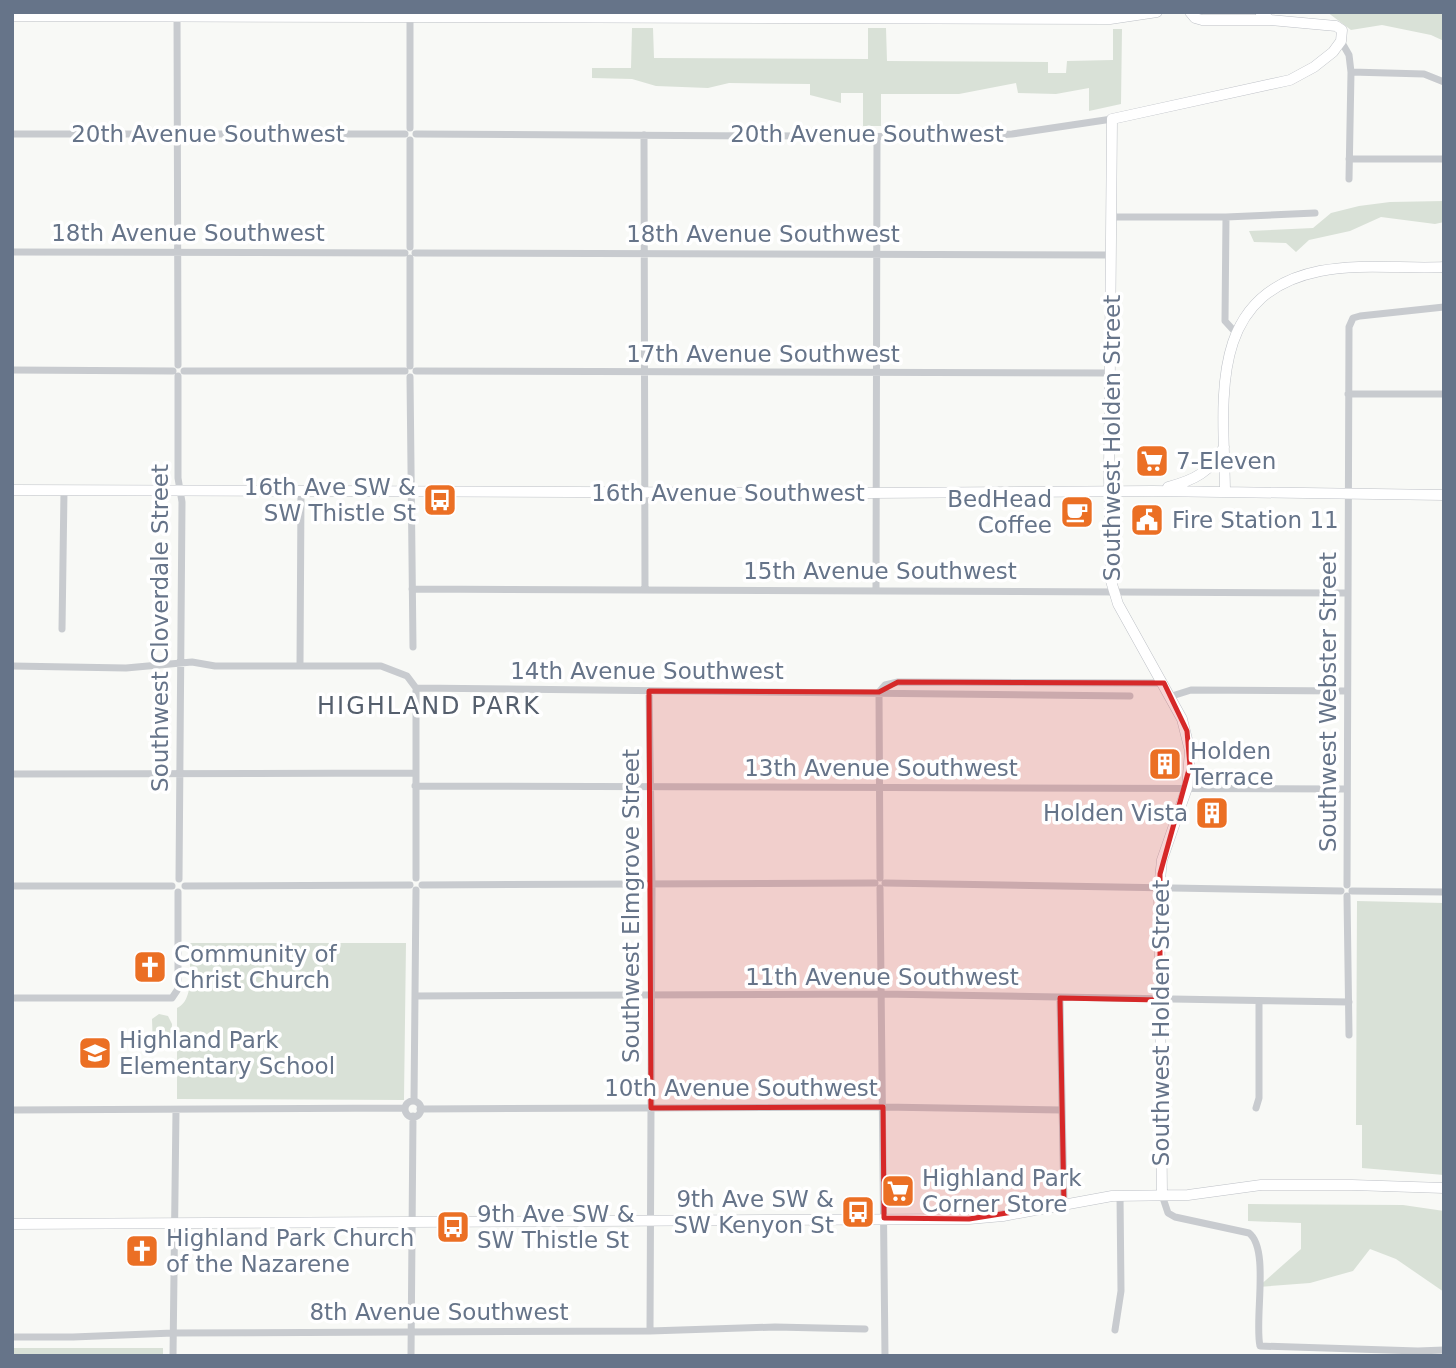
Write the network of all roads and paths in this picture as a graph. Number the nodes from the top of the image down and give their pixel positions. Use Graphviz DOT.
graph roads {
  1 [pos="1157,12"];
  2 [pos="1190,12"];
  3 [pos="1260,12"];
  4 [pos="177,14"];
  5 [pos="410,15"];
  6 [pos="876,15"];
  7 [pos="12,16"];
  8 [pos="1110,16"];
  9 [pos="1270,20"];
  10 [pos="1341,41"];
  11 [pos="1351,72"];
  12 [pos="1444,82"];
  13 [pos="1112,119"];
  14 [pos="12,134"];
  15 [pos="410,134"];
  16 [pos="177,135"];
  17 [pos="644,135"];
  18 [pos="877,137"];
  19 [pos="1349,159"];
  20 [pos="1444,159"];
  21 [pos="1349,179"];
  22 [pos="1315,213"];
  23 [pos="1111,217"];
  24 [pos="1226,217"];
  25 [pos="12,252"];
  26 [pos="177,252"];
  27 [pos="410,253"];
  28 [pos="644,253"];
  29 [pos="876,253"];
  30 [pos="1111,255"];
  31 [pos="1444,268"];
  32 [pos="1444,307"];
  33 [pos="1236,333"];
  34 [pos="12,370"];
  35 [pos="178,371"];
  36 [pos="410,371"];
  37 [pos="644,373"];
  38 [pos="876,373"];
  39 [pos="1110,373"];
  40 [pos="1348,394"];
  41 [pos="1444,394"];
  42 [pos="1224,447"];
  43 [pos="12,490"];
  44 [pos="64,491"];
  45 [pos="1109,491"];
  46 [pos="1153,491"];
  47 [pos="1225,491"];
  48 [pos="181,492"];
  49 [pos="302,492"];
  50 [pos="411,492"];
  51 [pos="644,493"];
  52 [pos="875,493"];
  53 [pos="1348,494"];
  54 [pos="1444,495"];
  55 [pos="412,589"];
  56 [pos="645,590"];
  57 [pos="876,591"];
  58 [pos="1112,592"];
  59 [pos="1348,593"];
  60 [pos="62,629"];
  61 [pos="413,647"];
  62 [pos="181,662"];
  63 [pos="300,665"];
  64 [pos="12,666"];
  65 [pos="1164,683"];
  66 [pos="416,688"];
  67 [pos="649,691"];
  68 [pos="1347,691"];
  69 [pos="878,692"];
  70 [pos="1130,696"];
  71 [pos="1172,696"];
  72 [pos="180,773"];
  73 [pos="415,773"];
  74 [pos="12,774"];
  75 [pos="415,786"];
  76 [pos="650,786"];
  77 [pos="880,787"];
  78 [pos="1186,789"];
  79 [pos="1347,789"];
  80 [pos="182,883"];
  81 [pos="880,883"];
  82 [pos="416,884"];
  83 [pos="652,885"];
  84 [pos="12,886"];
  85 [pos="172,886"];
  86 [pos="1159,889"];
  87 [pos="1347,891"];
  88 [pos="178,892"];
  89 [pos="1444,892"];
  90 [pos="882,995"];
  91 [pos="415,996"];
  92 [pos="652,996"];
  93 [pos="12,998"];
  94 [pos="1060,998"];
  95 [pos="1160,1000"];
  96 [pos="1259,1002"];
  97 [pos="1349,1002"];
  98 [pos="1349,1035"];
  99 [pos="414,1101"];
  100 [pos="883,1107"];
  101 [pos="405,1108"];
  102 [pos="651,1108"];
  103 [pos="1256,1108"];
  104 [pos="421,1109"];
  105 [pos="12,1110"];
  106 [pos="176,1110"];
  107 [pos="1061,1110"];
  108 [pos="414,1116"];
  109 [pos="1444,1188"];
  110 [pos="1120,1195"];
  111 [pos="1162,1195"];
  112 [pos="1064,1204"];
  113 [pos="884,1218"];
  114 [pos="650,1221"];
  115 [pos="412,1222"];
  116 [pos="175,1223"];
  117 [pos="12,1224"];
  118 [pos="865,1329"];
  119 [pos="1115,1330"];
  120 [pos="412,1331"];
  121 [pos="650,1331"];
  122 [pos="173,1333"];
  123 [pos="12,1336"];
  124 [pos="1444,1350"];
  125 [pos="173,1356"];
  126 [pos="411,1356"];
  127 [pos="885,1356"];
  1 -- 8 [label="street"];
  2 -- 9 [label="street"];
  3 -- 9 [label="street"];
  4 -- 5 [label="street"];
  4 -- 7 [label="street"];
  4 -- 16 [label="street, Southwest Cloverdale Street"];
  5 -- 6 [label="street"];
  5 -- 15 [label="street"];
  6 -- 8 [label="street"];
  9 -- 10 [label="street"];
  10 -- 11 [label="street"];
  10 -- 13 [label="street, 20th Avenue Southwest"];
  11 -- 12 [label="street"];
  11 -- 19 [label="street"];
  13 -- 18 [label="street, 20th Avenue Southwest"];
  13 -- 23 [label="street, Southwest Holden Street"];
  14 -- 16 [label="street, 20th Avenue Southwest"];
  15 -- 16 [label="street, 20th Avenue Southwest"];
  15 -- 17 [label="street, 20th Avenue Southwest"];
  15 -- 27 [label="street"];
  16 -- 26 [label="street, Southwest Cloverdale Street"];
  17 -- 18 [label="street, 20th Avenue Southwest"];
  17 -- 28 [label="street"];
  18 -- 29 [label="street"];
  19 -- 20 [label="street"];
  19 -- 21 [label="street"];
  22 -- 24 [label="street"];
  23 -- 24 [label="street"];
  23 -- 30 [label="street, Southwest Holden Street"];
  24 -- 33 [label="street"];
  25 -- 26 [label="street, 18th Avenue Southwest"];
  26 -- 27 [label="street, 18th Avenue Southwest"];
  26 -- 35 [label="street, Southwest Cloverdale Street"];
  27 -- 28 [label="street, 18th Avenue Southwest"];
  27 -- 36 [label="street"];
  28 -- 29 [label="street, 18th Avenue Southwest"];
  28 -- 37 [label="street"];
  29 -- 30 [label="street, 18th Avenue Southwest"];
  29 -- 38 [label="street"];
  30 -- 39 [label="street, Southwest Holden Street"];
  31 -- 33 [label="street"];
  32 -- 40 [label="street, Southwest Webster Street"];
  33 -- 42 [label="street"];
  34 -- 35 [label="street, 17th Avenue Southwest"];
  35 -- 36 [label="street, 17th Avenue Southwest"];
  35 -- 48 [label="street, Southwest Cloverdale Street"];
  36 -- 37 [label="street, 17th Avenue Southwest"];
  36 -- 50 [label="street"];
  37 -- 38 [label="street, 17th Avenue Southwest"];
  37 -- 51 [label="street"];
  38 -- 39 [label="street, 17th Avenue Southwest"];
  38 -- 52 [label="street"];
  39 -- 45 [label="street, Southwest Holden Street"];
  40 -- 41 [label="street"];
  40 -- 53 [label="street, Southwest Webster Street"];
  42 -- 46 [label="street"];
  42 -- 47 [label="street"];
  43 -- 44 [label="street, 16th Avenue Southwest"];
  44 -- 48 [label="street, 16th Avenue Southwest"];
  44 -- 60 [label="street"];
  45 -- 46 [label="street, 16th Avenue Southwest"];
  45 -- 52 [label="street, 16th Avenue Southwest"];
  45 -- 58 [label="street, Southwest Holden Street"];
  46 -- 47 [label="street, 16th Avenue Southwest"];
  47 -- 53 [label="street, 16th Avenue Southwest"];
  48 -- 49 [label="street, 16th Avenue Southwest"];
  48 -- 62 [label="street, Southwest Cloverdale Street"];
  49 -- 50 [label="street, 16th Avenue Southwest"];
  49 -- 63 [label="street"];
  50 -- 51 [label="street, 16th Avenue Southwest"];
  50 -- 55 [label="street"];
  51 -- 52 [label="street, 16th Avenue Southwest"];
  51 -- 56 [label="street"];
  52 -- 57 [label="street"];
  53 -- 54 [label="street, 16th Avenue Southwest"];
  53 -- 59 [label="street, Southwest Webster Street"];
  55 -- 56 [label="street, 15th Avenue Southwest"];
  55 -- 61 [label="street"];
  56 -- 57 [label="street, 15th Avenue Southwest"];
  57 -- 58 [label="street, 15th Avenue Southwest"];
  58 -- 59 [label="street, 15th Avenue Southwest"];
  58 -- 65 [label="street, Southwest Holden Street"];
  59 -- 68 [label="street, Southwest Webster Street"];
  62 -- 63 [label="street"];
  62 -- 64 [label="street"];
  62 -- 72 [label="street, Southwest Cloverdale Street"];
  63 -- 66 [label="street"];
  65 -- 69 [label="street, 14th Avenue Southwest"];
  65 -- 71 [label="street, Southwest Holden Street"];
  66 -- 67 [label="street, 14th Avenue Southwest"];
  66 -- 73 [label="street"];
  67 -- 69 [label="street, 14th Avenue Southwest"];
  67 -- 76 [label="street, Southwest Elmgrove Street"];
  68 -- 71 [label="street"];
  68 -- 79 [label="street, Southwest Webster Street"];
  69 -- 70 [label="street, 14th Avenue Southwest"];
  69 -- 77 [label="street"];
  71 -- 78 [label="street, Southwest Holden Street"];
  72 -- 73 [label="street"];
  72 -- 74 [label="street"];
  72 -- 80 [label="street, Southwest Cloverdale Street"];
  73 -- 75 [label="street"];
  75 -- 76 [label="street, 13th Avenue Southwest"];
  75 -- 82 [label="street"];
  76 -- 77 [label="street, 13th Avenue Southwest"];
  76 -- 83 [label="street, Southwest Elmgrove Street"];
  77 -- 78 [label="street, 13th Avenue Southwest"];
  77 -- 81 [label="street"];
  78 -- 79 [label="street, 13th Avenue Southwest"];
  78 -- 86 [label="street, Southwest Holden Street"];
  79 -- 87 [label="street, Southwest Webster Street"];
  80 -- 82 [label="street"];
  80 -- 85 [label="street"];
  80 -- 88 [label="street"];
  81 -- 83 [label="street"];
  81 -- 86 [label="street"];
  81 -- 90 [label="street"];
  82 -- 83 [label="street"];
  82 -- 91 [label="street"];
  83 -- 92 [label="street, Southwest Elmgrove Street"];
  84 -- 85 [label="street"];
  85 -- 88 [label="street"];
  86 -- 87 [label="street"];
  86 -- 95 [label="street, Southwest Holden Street"];
  87 -- 89 [label="street"];
  87 -- 97 [label="street, Southwest Webster Street"];
  88 -- 93 [label="street"];
  90 -- 92 [label="street, 11th Avenue Southwest"];
  90 -- 94 [label="street, 11th Avenue Southwest"];
  90 -- 100 [label="street"];
  91 -- 92 [label="street, 11th Avenue Southwest"];
  91 -- 99 [label="street"];
  92 -- 102 [label="street, Southwest Elmgrove Street"];
  94 -- 95 [label="street, 11th Avenue Southwest"];
  94 -- 107 [label="street"];
  95 -- 96 [label="street, 11th Avenue Southwest"];
  95 -- 111 [label="street, Southwest Holden Street"];
  96 -- 97 [label="street, 11th Avenue Southwest"];
  96 -- 103 [label="street"];
  97 -- 98 [label="street, Southwest Webster Street"];
  99 -- 101 [label="street"];
  99 -- 104 [label="street"];
  100 -- 102 [label="street, 10th Avenue Southwest"];
  100 -- 107 [label="street, 10th Avenue Southwest"];
  100 -- 113 [label="street"];
  101 -- 106 [label="street"];
  101 -- 108 [label="street"];
  102 -- 104 [label="street, 10th Avenue Southwest"];
  102 -- 114 [label="street, Southwest Elmgrove Street"];
  104 -- 108 [label="street"];
  105 -- 106 [label="street"];
  106 -- 116 [label="street"];
  107 -- 112 [label="street"];
  108 -- 115 [label="street"];
  109 -- 111 [label="street"];
  110 -- 111 [label="street"];
  110 -- 112 [label="street"];
  110 -- 119 [label="street"];
  111 -- 124 [label="street"];
  112 -- 113 [label="street"];
  113 -- 114 [label="street"];
  113 -- 127 [label="street"];
  114 -- 115 [label="street"];
  114 -- 121 [label="street, Southwest Elmgrove Street"];
  115 -- 116 [label="street"];
  115 -- 120 [label="street"];
  116 -- 117 [label="street"];
  116 -- 122 [label="street"];
  118 -- 121 [label="street, 8th Avenue Southwest"];
  120 -- 121 [label="street, 8th Avenue Southwest"];
  120 -- 122 [label="street, 8th Avenue Southwest"];
  120 -- 126 [label="street"];
  122 -- 123 [label="street, 8th Avenue Southwest"];
  122 -- 125 [label="street"];
}
